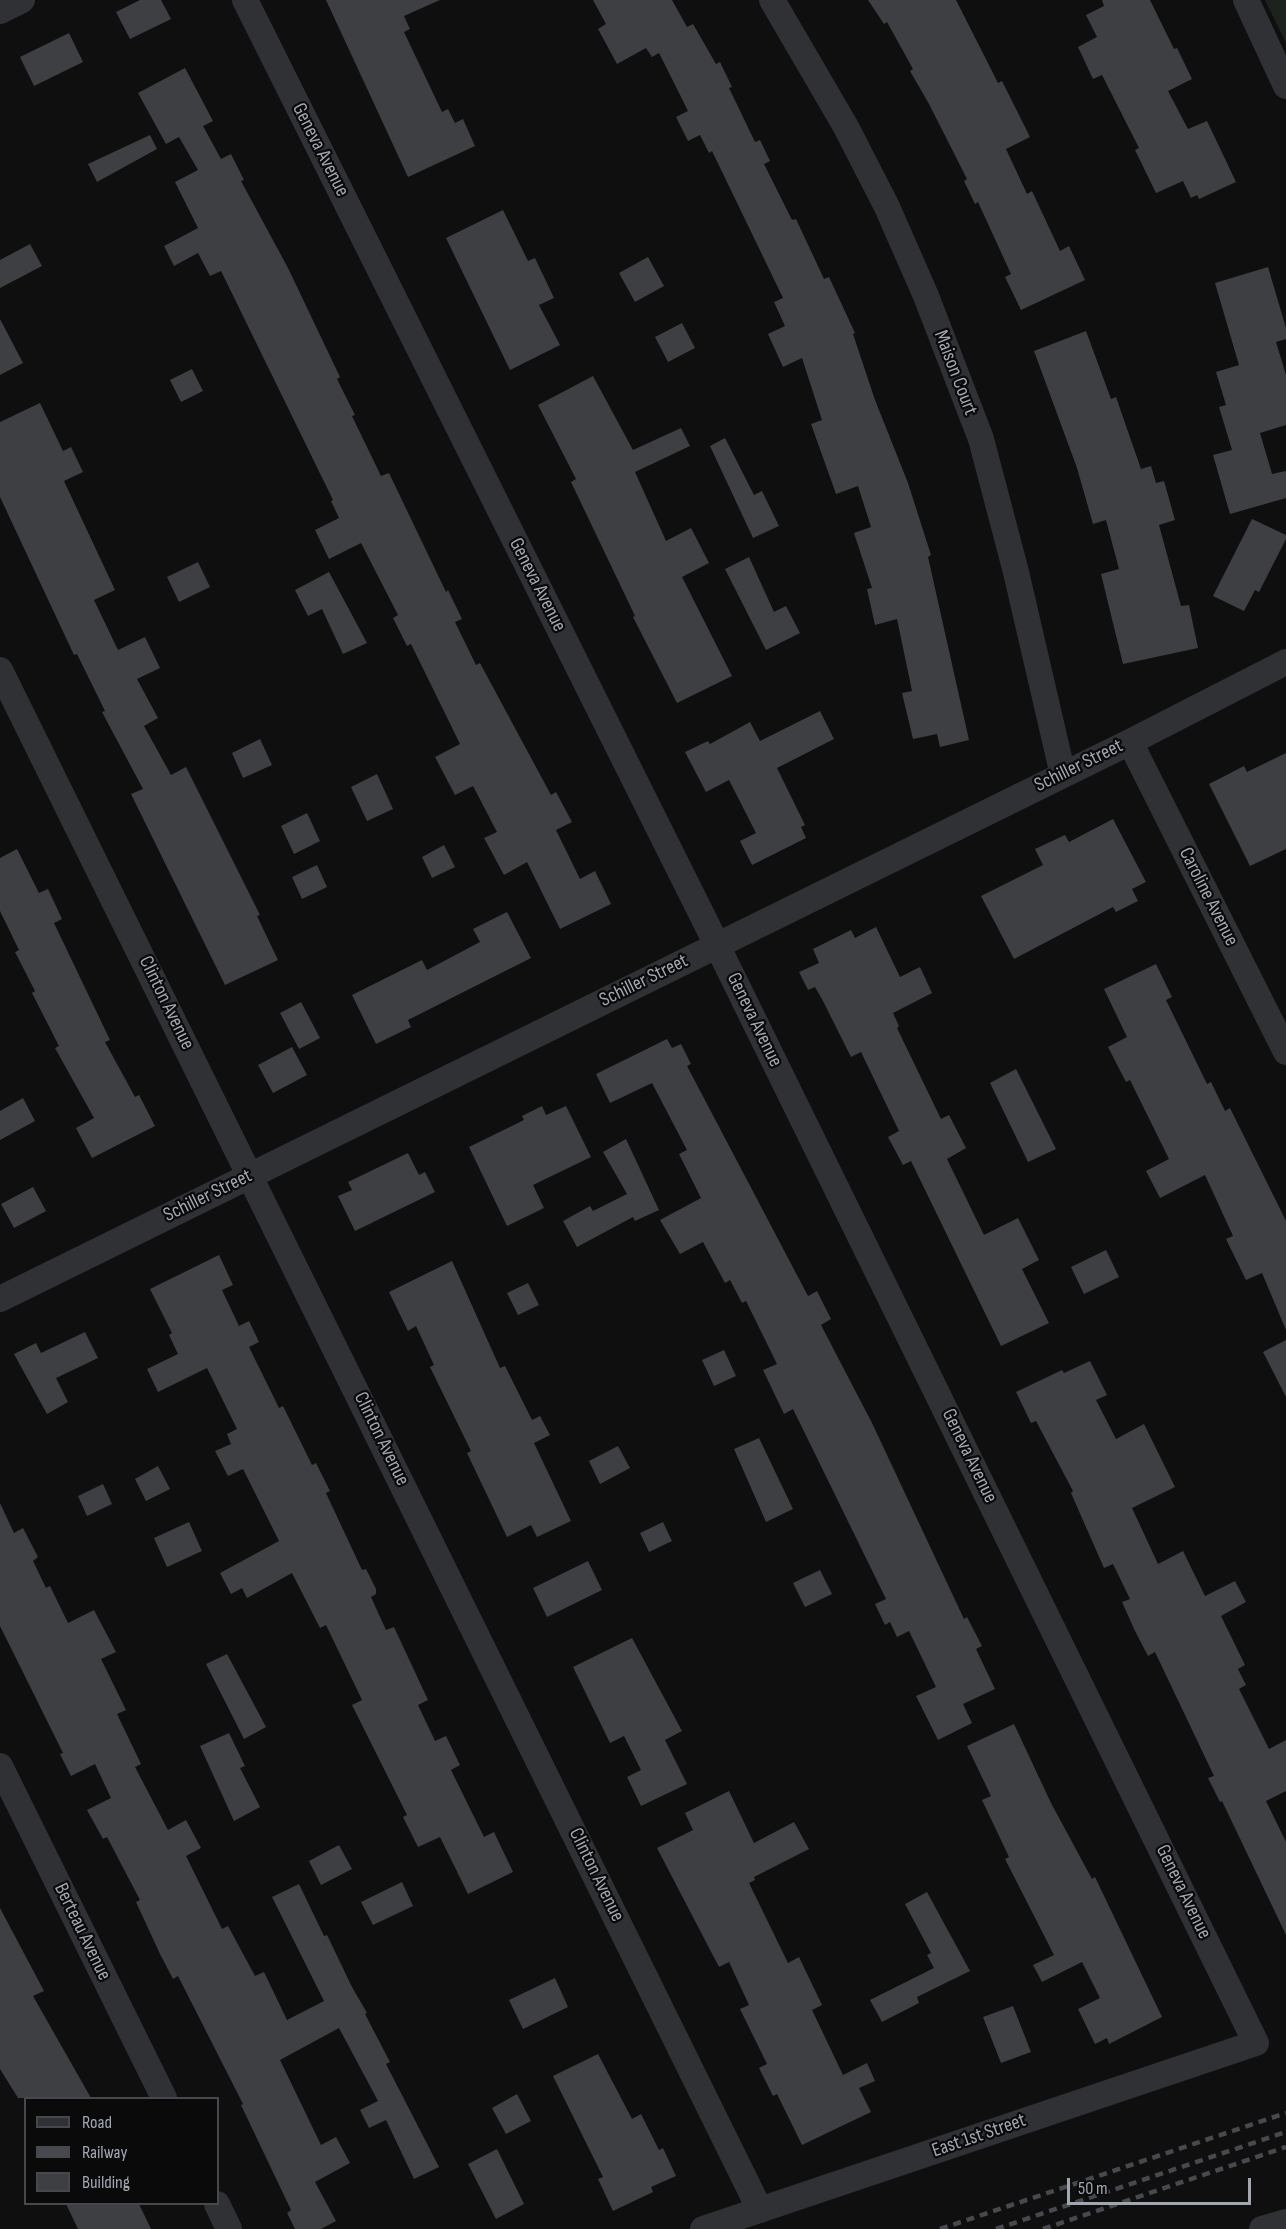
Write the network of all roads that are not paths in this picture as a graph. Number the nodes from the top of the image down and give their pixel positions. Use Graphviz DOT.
graph roads {
  1 [pos="22,0"];
  2 [pos="245,0"];
  3 [pos="772,0"];
  4 [pos="1246,0"];
  5 [pos="0,10"];
  6 [pos="1286,86"];
  7 [pos="1286,662"];
  8 [pos="0,670"];
  9 [pos="1130,742"];
  10 [pos="1063,775"];
  11 [pos="717,945"];
  12 [pos="1286,1052"];
  13 [pos="251,1175"];
  14 [pos="0,1299"];
  15 [pos="0,1766"];
  16 [pos="1256,2043"];
  17 [pos="165,2097"];
  18 [pos="217,2205"];
  19 [pos="760,2210"];
  20 [pos="1286,2222"];
  21 [pos="229,2229"];
  22 [pos="703,2229"];
  23 [pos="1262,2229"];
  1 -- 5 [label="street"];
  2 -- 11 [label="street, Geneva Avenue"];
  3 -- 10 [label="street, Maison Court"];
  4 -- 6 [label="street"];
  7 -- 9 [label="street, Schiller Street"];
  8 -- 13 [label="street, Clinton Avenue"];
  9 -- 10 [label="street, Schiller Street"];
  9 -- 12 [label="street, Caroline Avenue"];
  10 -- 11 [label="street, Schiller Street"];
  11 -- 13 [label="street, Schiller Street"];
  11 -- 16 [label="street, Geneva Avenue"];
  13 -- 14 [label="street, Schiller Street"];
  13 -- 19 [label="street, Clinton Avenue"];
  15 -- 17 [label="street, Berteau Avenue"];
  16 -- 19 [label="street, East 1st Street"];
  18 -- 21 [label="street"];
  19 -- 22 [label="street, East 1st Street"];
  20 -- 23 [label="street"];
}
